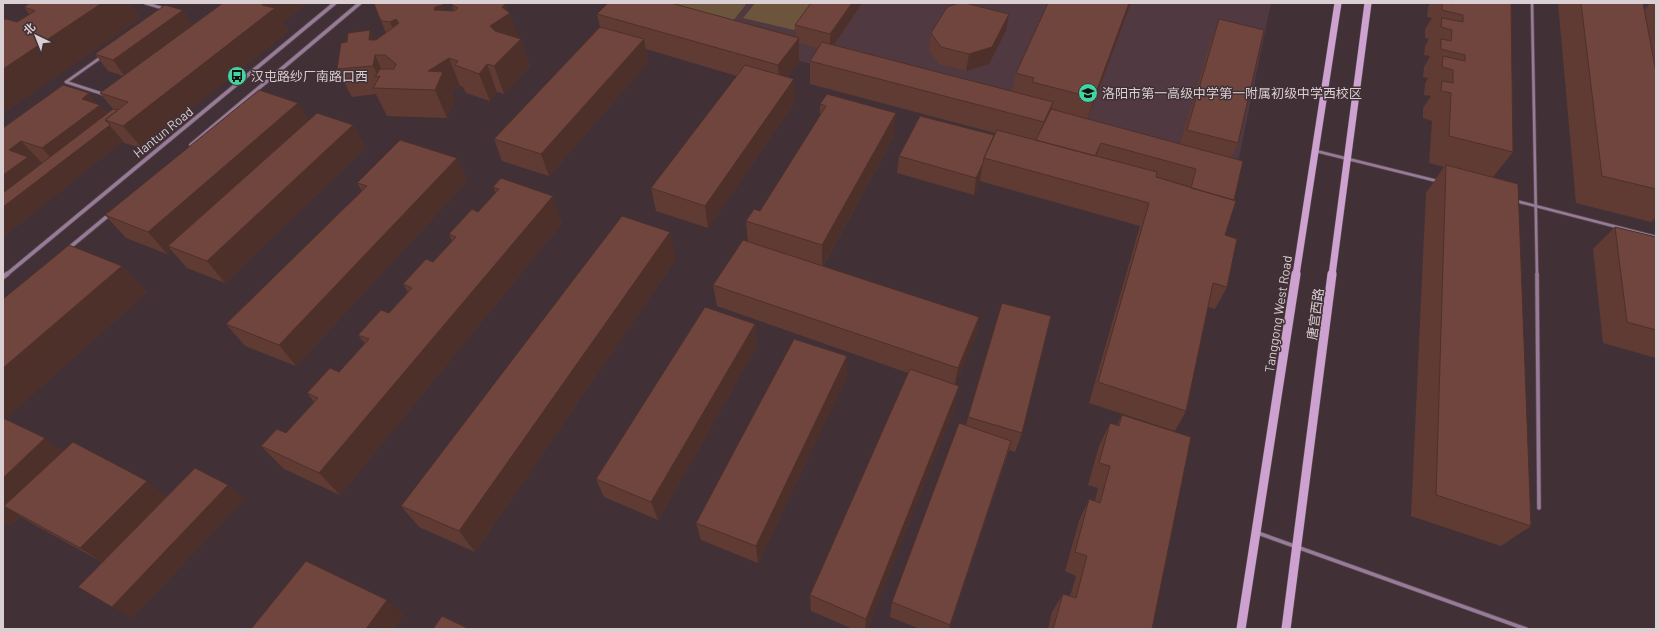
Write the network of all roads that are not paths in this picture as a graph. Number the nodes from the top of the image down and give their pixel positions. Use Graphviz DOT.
graph roads {
  1 [pos="145,3"];
  2 [pos="335,3"];
  3 [pos="360,3"];
  4 [pos="1338,3"];
  5 [pos="1368,3"];
  6 [pos="1532,3"];
  7 [pos="160,14"];
  8 [pos="104,55"];
  9 [pos="104,94"];
  10 [pos="186,150"];
  11 [pos="1316,151"];
  12 [pos="1349,159"];
  13 [pos="1439,182"];
  14 [pos="1514,201"];
  15 [pos="1536,206"];
  16 [pos="113,211"];
  17 [pos="1656,237"];
  18 [pos="65,252"];
  19 [pos="3,277"];
  20 [pos="1539,508"];
  21 [pos="1256,533"];
  22 [pos="1296,547"];
  23 [pos="1241,629"];
  24 [pos="1286,629"];
  25 [pos="1526,629"];
  1 -- 7 [label="lane"];
  2 -- 19 [label="street, Hantun Road"];
  3 -- 10 [label="street"];
  4 -- 11 [label="main road, Tanggong West Road"];
  5 -- 12 [label="main road, 唐宫西路"];
  6 -- 15 [label="lane"];
  8 -- 9 [label="lane"];
  11 -- 12 [label="lane"];
  11 -- 21 [label="main road, Tanggong West Road"];
  12 -- 13 [label="lane"];
  12 -- 22 [label="main road, 唐宫西路"];
  14 -- 15 [label="lane"];
  15 -- 17 [label="lane"];
  15 -- 20 [label="lane"];
  16 -- 18 [label="street"];
  21 -- 22 [label="lane"];
  21 -- 23 [label="main road, Tanggong West Road"];
  22 -- 24 [label="main road, 唐宫西路"];
  22 -- 25 [label="lane"];
}
